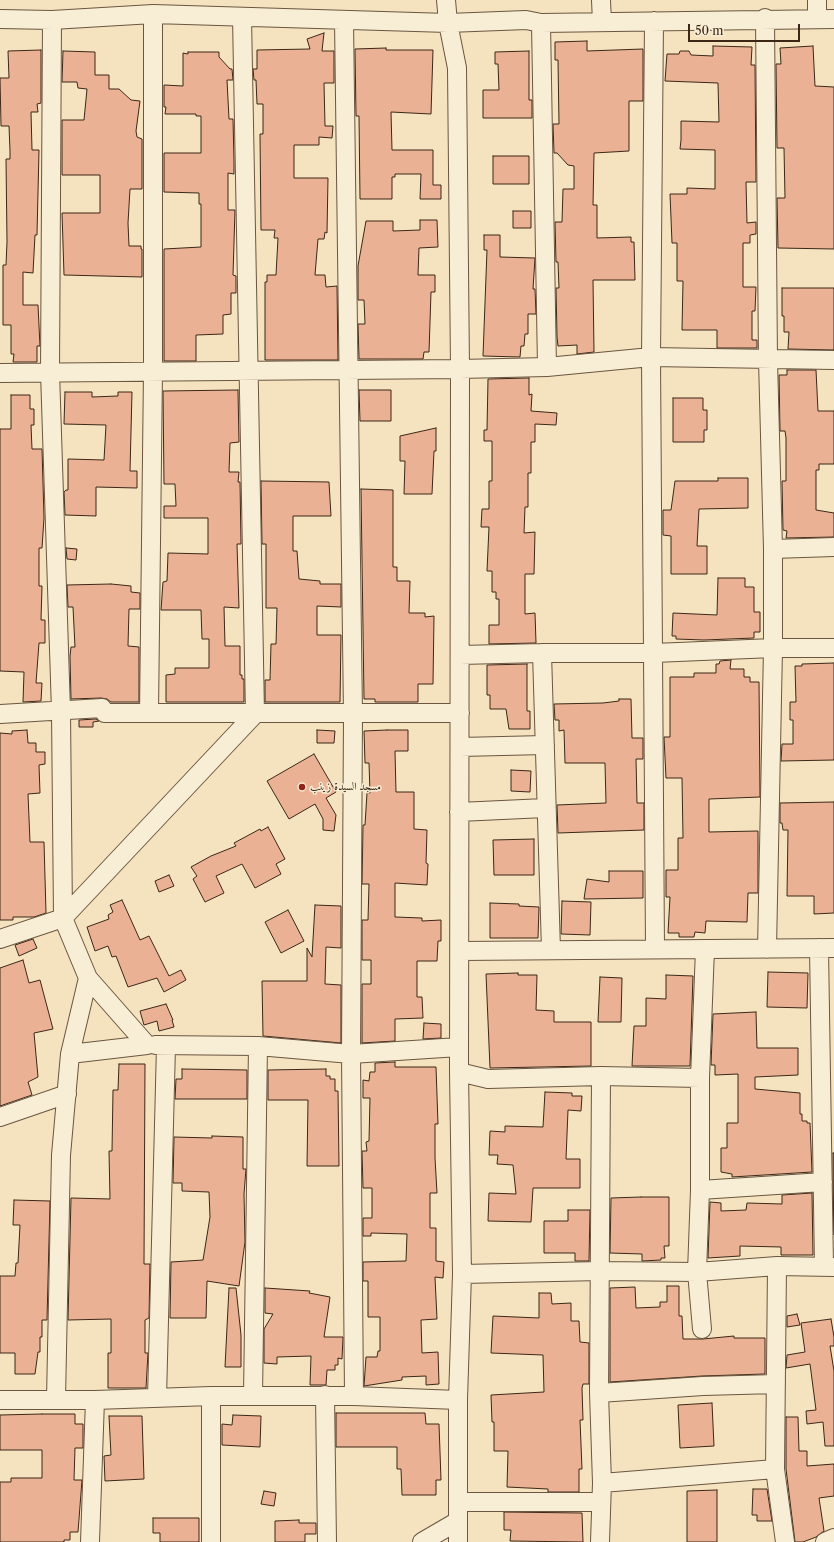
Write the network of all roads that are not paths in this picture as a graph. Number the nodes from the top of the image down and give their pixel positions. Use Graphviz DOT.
graph roads {
  1 [pos="446,0"];
  2 [pos="601,0"];
  3 [pos="816,0"];
  4 [pos="161,9"];
  5 [pos="242,17"];
  6 [pos="765,18"];
  7 [pos="825,18"];
  8 [pos="0,19"];
  9 [pos="52,20"];
  10 [pos="344,20"];
  11 [pos="654,21"];
  12 [pos="602,22"];
  13 [pos="541,23"];
  14 [pos="448,24"];
  15 [pos="651,357"];
  16 [pos="768,360"];
  17 [pos="834,360"];
  18 [pos="547,367"];
  19 [pos="460,369"];
  20 [pos="348,370"];
  21 [pos="153,371"];
  22 [pos="249,371"];
  23 [pos="50,372"];
  24 [pos="0,373"];
  25 [pos="834,547"];
  26 [pos="773,549"];
  27 [pos="773,648"];
  28 [pos="834,648"];
  29 [pos="542,653"];
  30 [pos="654,653"];
  31 [pos="460,654"];
  32 [pos="61,711"];
  33 [pos="149,713"];
  34 [pos="0,714"];
  35 [pos="254,714"];
  36 [pos="460,714"];
  37 [pos="353,715"];
  38 [pos="544,745"];
  39 [pos="460,747"];
  40 [pos="545,808"];
  41 [pos="459,812"];
  42 [pos="63,918"];
  43 [pos="0,940"];
  44 [pos="827,948"];
  45 [pos="655,949"];
  46 [pos="705,949"];
  47 [pos="768,949"];
  48 [pos="551,950"];
  49 [pos="460,951"];
  50 [pos="88,978"];
  51 [pos="147,1045"];
  52 [pos="166,1046"];
  53 [pos="258,1046"];
  54 [pos="459,1047"];
  55 [pos="70,1054"];
  56 [pos="351,1054"];
  57 [pos="459,1072"];
  58 [pos="601,1076"];
  59 [pos="700,1078"];
  60 [pos="67,1094"];
  61 [pos="0,1117"];
  62 [pos="823,1182"];
  63 [pos="700,1190"];
  64 [pos="776,1266"];
  65 [pos="829,1267"];
  66 [pos="601,1271"];
  67 [pos="698,1272"];
  68 [pos="462,1274"];
  69 [pos="702,1329"];
  70 [pos="776,1384"];
  71 [pos="599,1393"];
  72 [pos="325,1395"];
  73 [pos="211,1396"];
  74 [pos="253,1396"];
  75 [pos="354,1396"];
  76 [pos="157,1398"];
  77 [pos="56,1399"];
  78 [pos="0,1400"];
  79 [pos="95,1400"];
  80 [pos="458,1400"];
  81 [pos="775,1469"];
  82 [pos="602,1482"];
  83 [pos="460,1502"];
  84 [pos="600,1502"];
  85 [pos="458,1521"];
  86 [pos="834,1538"];
  87 [pos="90,1542"];
  88 [pos="211,1542"];
  89 [pos="327,1542"];
  90 [pos="422,1542"];
  91 [pos="458,1542"];
  92 [pos="600,1542"];
  93 [pos="785,1542"];
  94 [pos="825,1542"];
  1 -- 14 [label="street"];
  2 -- 12 [label="street"];
  3 -- 7 [label="street"];
  4 -- 5 [label="street"];
  4 -- 9 [label="street"];
  4 -- 21 [label="street"];
  5 -- 10 [label="street"];
  5 -- 22 [label="street"];
  6 -- 7 [label="street"];
  6 -- 11 [label="street"];
  6 -- 16 [label="street"];
  8 -- 9 [label="street"];
  9 -- 23 [label="street"];
  10 -- 14 [label="street"];
  10 -- 20 [label="street"];
  11 -- 12 [label="street"];
  11 -- 15 [label="street"];
  12 -- 13 [label="street"];
  13 -- 14 [label="street"];
  13 -- 18 [label="street"];
  14 -- 19 [label="street"];
  15 -- 16 [label="street"];
  15 -- 18 [label="street"];
  15 -- 30 [label="street"];
  16 -- 17 [label="street"];
  16 -- 26 [label="street"];
  18 -- 19 [label="street"];
  19 -- 20 [label="street"];
  19 -- 31 [label="street"];
  20 -- 22 [label="street"];
  20 -- 37 [label="street"];
  21 -- 22 [label="street"];
  21 -- 23 [label="street"];
  21 -- 33 [label="street"];
  22 -- 35 [label="street"];
  23 -- 24 [label="street"];
  23 -- 32 [label="street"];
  25 -- 26 [label="street"];
  26 -- 27 [label="street"];
  27 -- 28 [label="street"];
  27 -- 30 [label="street"];
  27 -- 47 [label="street"];
  29 -- 30 [label="street"];
  29 -- 31 [label="street"];
  29 -- 38 [label="street"];
  30 -- 45 [label="street"];
  31 -- 36 [label="street"];
  32 -- 33 [label="street"];
  32 -- 34 [label="street"];
  32 -- 42 [label="street"];
  33 -- 35 [label="street"];
  35 -- 37 [label="street"];
  35 -- 42 [label="street"];
  36 -- 37 [label="street"];
  36 -- 39 [label="street"];
  37 -- 56 [label="street"];
  38 -- 39 [label="street"];
  38 -- 40 [label="street"];
  39 -- 41 [label="street"];
  40 -- 41 [label="street"];
  40 -- 48 [label="street"];
  41 -- 49 [label="street"];
  42 -- 43 [label="street"];
  42 -- 50 [label="street"];
  44 -- 47 [label="street"];
  44 -- 62 [label="street"];
  45 -- 46 [label="street"];
  45 -- 48 [label="street"];
  46 -- 47 [label="street"];
  46 -- 59 [label="street"];
  48 -- 49 [label="street"];
  49 -- 54 [label="street"];
  50 -- 51 [label="street"];
  50 -- 55 [label="street"];
  51 -- 52 [label="street"];
  51 -- 55 [label="street"];
  52 -- 53 [label="street"];
  52 -- 76 [label="street"];
  53 -- 56 [label="street"];
  53 -- 74 [label="street"];
  54 -- 56 [label="street"];
  54 -- 57 [label="street"];
  55 -- 60 [label="street"];
  56 -- 75 [label="street"];
  57 -- 58 [label="street"];
  57 -- 68 [label="street"];
  58 -- 59 [label="street"];
  58 -- 66 [label="street"];
  59 -- 63 [label="street"];
  60 -- 61 [label="street"];
  60 -- 77 [label="street"];
  62 -- 63 [label="street"];
  62 -- 65 [label="street"];
  63 -- 67 [label="street"];
  64 -- 65 [label="street"];
  64 -- 67 [label="street"];
  64 -- 70 [label="street"];
  66 -- 67 [label="street"];
  66 -- 68 [label="street"];
  66 -- 71 [label="street"];
  67 -- 69 [label="street"];
  68 -- 80 [label="street"];
  70 -- 71 [label="street"];
  70 -- 81 [label="street"];
  71 -- 82 [label="street"];
  72 -- 74 [label="street"];
  72 -- 75 [label="street"];
  72 -- 89 [label="street"];
  73 -- 74 [label="street"];
  73 -- 76 [label="street"];
  73 -- 88 [label="street"];
  75 -- 80 [label="street"];
  76 -- 79 [label="street"];
  77 -- 78 [label="street"];
  77 -- 79 [label="street"];
  79 -- 87 [label="street"];
  80 -- 83 [label="street"];
  81 -- 82 [label="street"];
  81 -- 93 [label="street"];
  82 -- 84 [label="street"];
  83 -- 84 [label="street"];
  83 -- 85 [label="street"];
  84 -- 92 [label="street"];
  85 -- 90 [label="street"];
  85 -- 91 [label="street"];
  86 -- 94 [label="street"];
}
